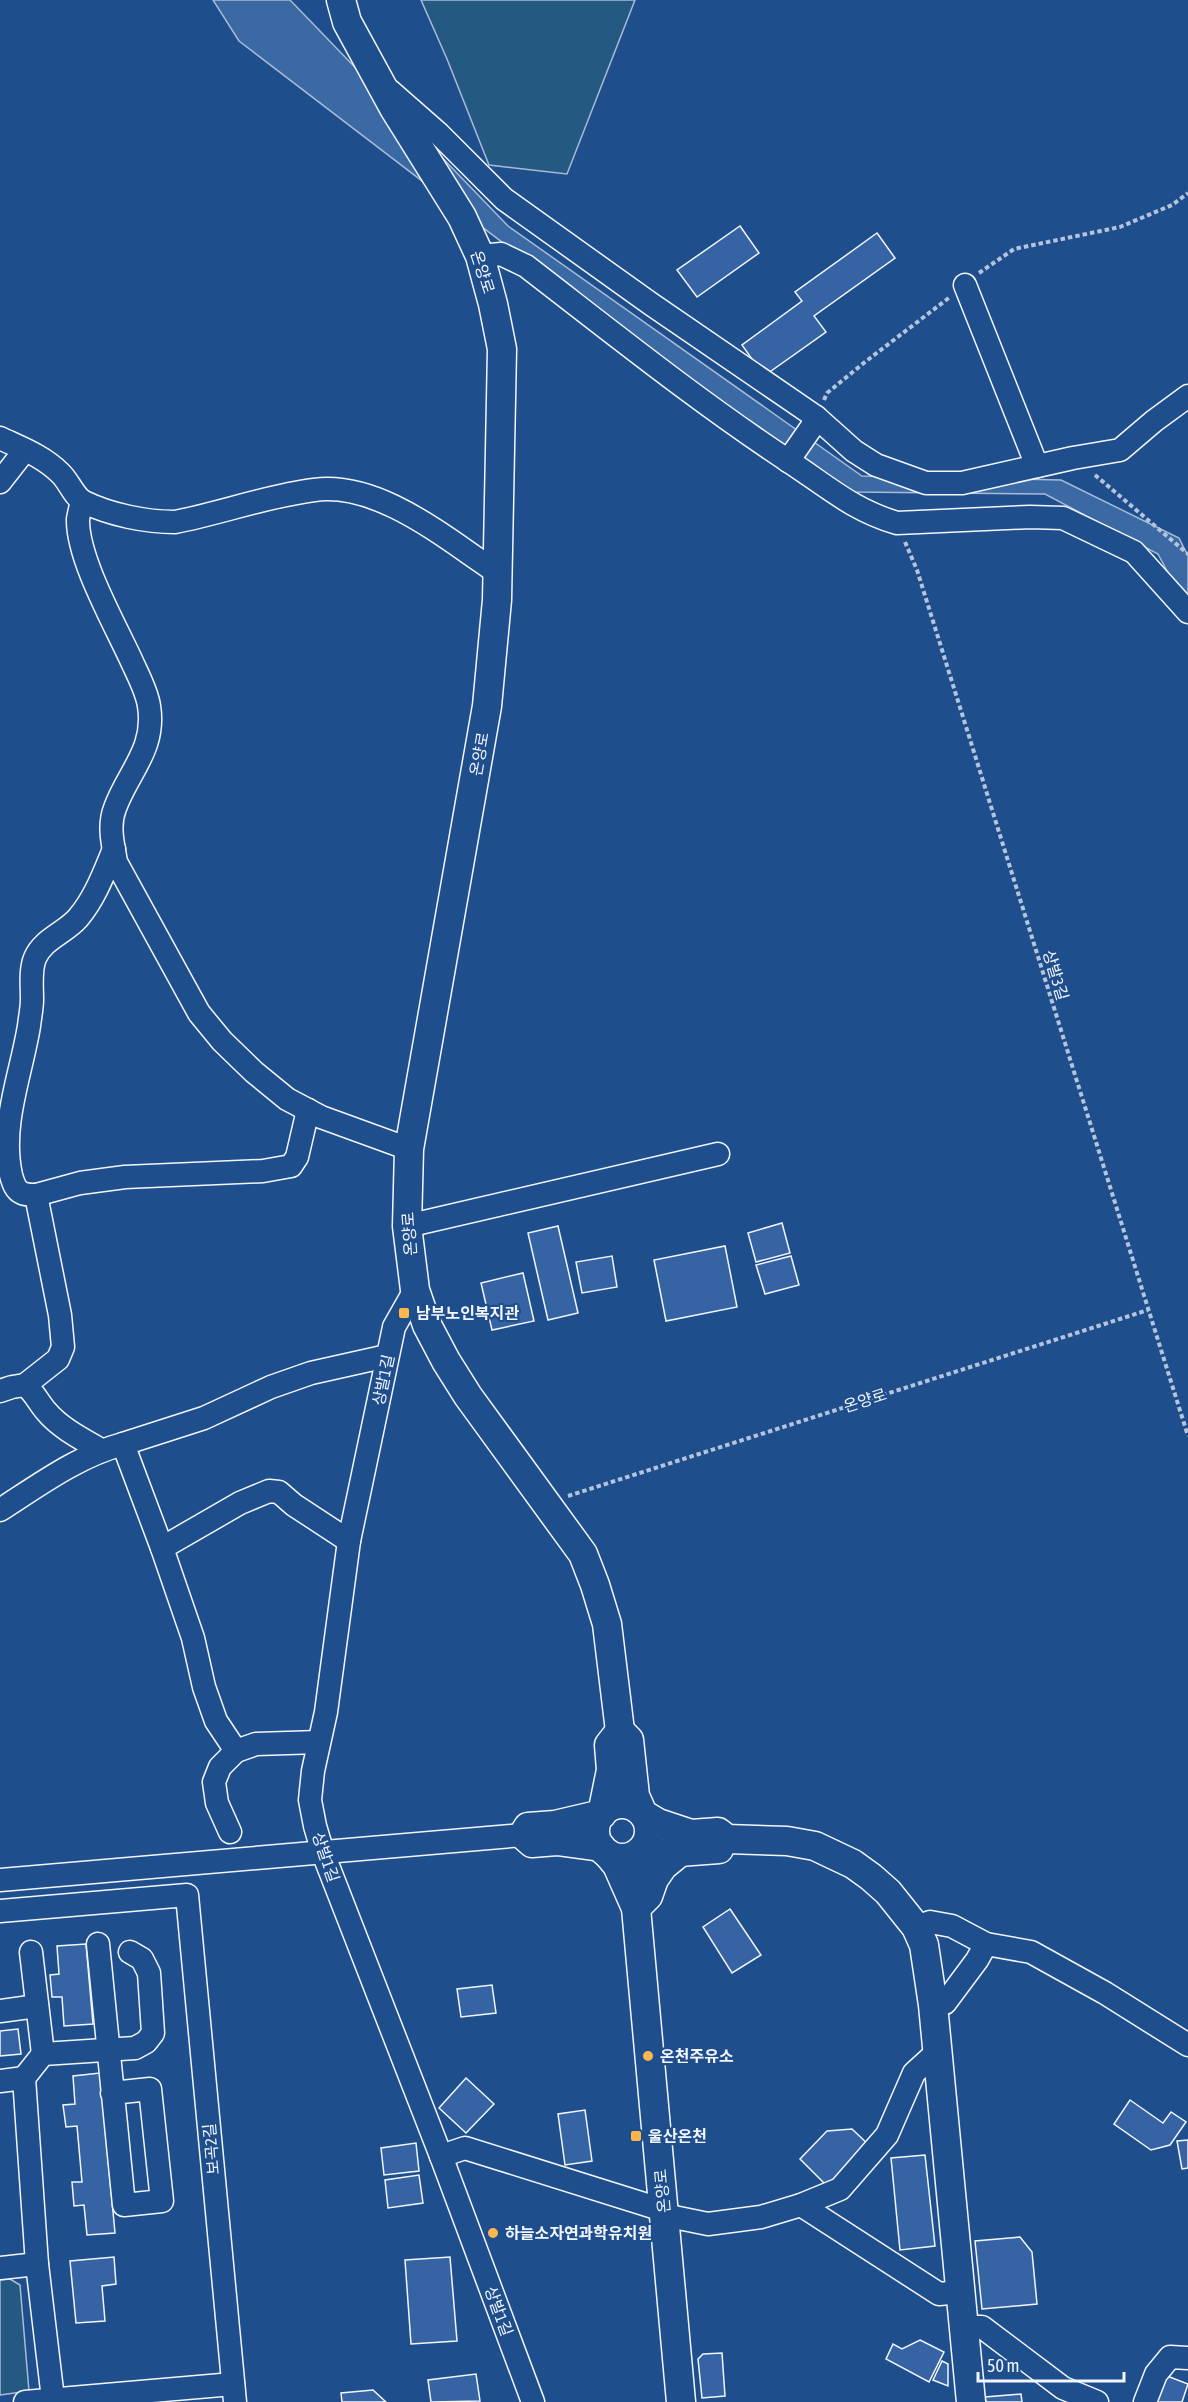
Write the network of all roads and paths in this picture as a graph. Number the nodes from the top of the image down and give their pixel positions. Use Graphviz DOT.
graph roads {
  1 [pos="341,0"];
  2 [pos="380,82"];
  3 [pos="480,256"];
  4 [pos="965,285"];
  5 [pos="1188,396"];
  6 [pos="814,423"];
  7 [pos="0,438"];
  8 [pos="26,450"];
  9 [pos="791,457"];
  10 [pos="1073,458"];
  11 [pos="1037,466"];
  12 [pos="0,482"];
  13 [pos="82,501"];
  14 [pos="897,522"];
  15 [pos="1188,554"];
  16 [pos="498,573"];
  17 [pos="1188,612"];
  18 [pos="114,849"];
  19 [pos="308,1110"];
  20 [pos="409,1149"];
  21 [pos="718,1154"];
  22 [pos="36,1195"];
  23 [pos="407,1226"];
  24 [pos="415,1290"];
  25 [pos="1148,1310"];
  26 [pos="387,1356"];
  27 [pos="26,1385"];
  28 [pos="0,1391"];
  29 [pos="1188,1436"];
  30 [pos="123,1444"];
  31 [pos="100,1450"];
  32 [pos="547,1503"];
  33 [pos="0,1510"];
  34 [pos="349,1541"];
  35 [pos="162,1548"];
  36 [pos="620,1731"];
  37 [pos="319,1742"];
  38 [pos="236,1751"];
  39 [pos="602,1814"];
  40 [pos="643,1814"];
  41 [pos="230,1832"];
  42 [pos="523,1835"];
  43 [pos="728,1839"];
  44 [pos="604,1850"];
  45 [pos="639,1852"];
  46 [pos="323,1853"];
  47 [pos="679,1853"];
  48 [pos="0,1880"];
  49 [pos="636,1908"];
  50 [pos="0,1911"];
  51 [pos="916,1927"];
  52 [pos="98,1944"];
  53 [pos="986,1944"];
  54 [pos="31,1952"];
  55 [pos="130,1952"];
  56 [pos="933,2005"];
  57 [pos="38,2006"];
  58 [pos="0,2011"];
  59 [pos="1188,2045"];
  60 [pos="108,2050"];
  61 [pos="937,2052"];
  62 [pos="43,2055"];
  63 [pos="24,2078"];
  64 [pos="0,2081"];
  65 [pos="112,2093"];
  66 [pos="441,2156"];
  67 [pos="801,2205"];
  68 [pos="664,2212"];
  69 [pos="37,2264"];
  70 [pos="0,2268"];
  71 [pos="960,2292"];
  72 [pos="963,2327"];
  73 [pos="1188,2358"];
  74 [pos="234,2393"];
  75 [pos="53,2399"];
  76 [pos="25,2402"];
  77 [pos="533,2402"];
  78 [pos="681,2402"];
  79 [pos="971,2402"];
  80 [pos="1097,2402"];
  81 [pos="1144,2402"];
  1 -- 2 [label="main road, 온양로"];
  2 -- 3 [label="main road, 온양로"];
  2 -- 6 [label="street"];
  3 -- 9 [label="street"];
  3 -- 16 [label="main road, 온양로"];
  4 -- 11 [label="street"];
  5 -- 10 [label="street"];
  6 -- 9 [label="street"];
  6 -- 11 [label="street"];
  7 -- 8 [label="street"];
  8 -- 12 [label="street"];
  8 -- 13 [label="street"];
  9 -- 14 [label="street"];
  10 -- 11 [label="street"];
  10 -- 15 [label="path"];
  13 -- 16 [label="street"];
  13 -- 18 [label="street"];
  14 -- 17 [label="street"];
  14 -- 25 [label="path, 상발3길"];
  16 -- 20 [label="main road, 온양로"];
  18 -- 19 [label="street"];
  18 -- 22 [label="street"];
  19 -- 20 [label="street"];
  19 -- 22 [label="street"];
  20 -- 23 [label="main road, 온양로"];
  21 -- 23 [label="street"];
  22 -- 27 [label="street"];
  23 -- 24 [label="main road, 온양로"];
  24 -- 26 [label="street, 상발1길"];
  24 -- 32 [label="main road, 온양로"];
  25 -- 29 [label="path, 상발3길"];
  25 -- 32 [label="path, 온양로"];
  26 -- 30 [label="street"];
  26 -- 34 [label="street, 상발1길"];
  27 -- 28 [label="street"];
  27 -- 31 [label="street"];
  30 -- 31 [label="street"];
  30 -- 35 [label="street"];
  31 -- 33 [label="street"];
  32 -- 36 [label="main road, 온양로"];
  34 -- 35 [label="street"];
  34 -- 37 [label="street, 상발1길"];
  35 -- 38 [label="street"];
  36 -- 39 [label="main road"];
  36 -- 40 [label="main road"];
  37 -- 38 [label="street"];
  37 -- 46 [label="street, 상발1길"];
  38 -- 41 [label="street"];
  39 -- 40 [label="main road"];
  39 -- 42 [label="main road"];
  39 -- 44 [label="main road"];
  40 -- 43 [label="main road"];
  40 -- 45 [label="main road"];
  42 -- 44 [label="main road"];
  42 -- 46 [label="street"];
  43 -- 47 [label="main road"];
  43 -- 51 [label="main road"];
  44 -- 45 [label="main road"];
  44 -- 49 [label="main road"];
  45 -- 47 [label="main road"];
  45 -- 49 [label="main road"];
  46 -- 48 [label="street"];
  46 -- 66 [label="street, 상발1길"];
  47 -- 49 [label="main road"];
  49 -- 68 [label="main road, 온양로"];
  50 -- 74 [label="street, 보곡2길"];
  51 -- 53 [label="street"];
  51 -- 56 [label="main road"];
  52 -- 60 [label="street"];
  53 -- 56 [label="street"];
  53 -- 59 [label="street"];
  54 -- 57 [label="street"];
  55 -- 60 [label="street"];
  56 -- 61 [label="main road"];
  57 -- 58 [label="street"];
  57 -- 62 [label="street"];
  60 -- 62 [label="street"];
  60 -- 65 [label="street"];
  61 -- 67 [label="street"];
  61 -- 71 [label="main road"];
  62 -- 63 [label="street"];
  63 -- 64 [label="street"];
  63 -- 69 [label="street"];
  65 -- 65 [label="street"];
  66 -- 68 [label="street"];
  66 -- 77 [label="street, 상발1길"];
  67 -- 68 [label="street"];
  67 -- 71 [label="street"];
  68 -- 78 [label="main road, 온양로"];
  69 -- 70 [label="street"];
  69 -- 75 [label="street"];
  71 -- 72 [label="main road"];
  72 -- 79 [label="main road"];
  72 -- 80 [label="street"];
  73 -- 81 [label="street"];
  74 -- 75 [label="street"];
  75 -- 76 [label="street"];
}
